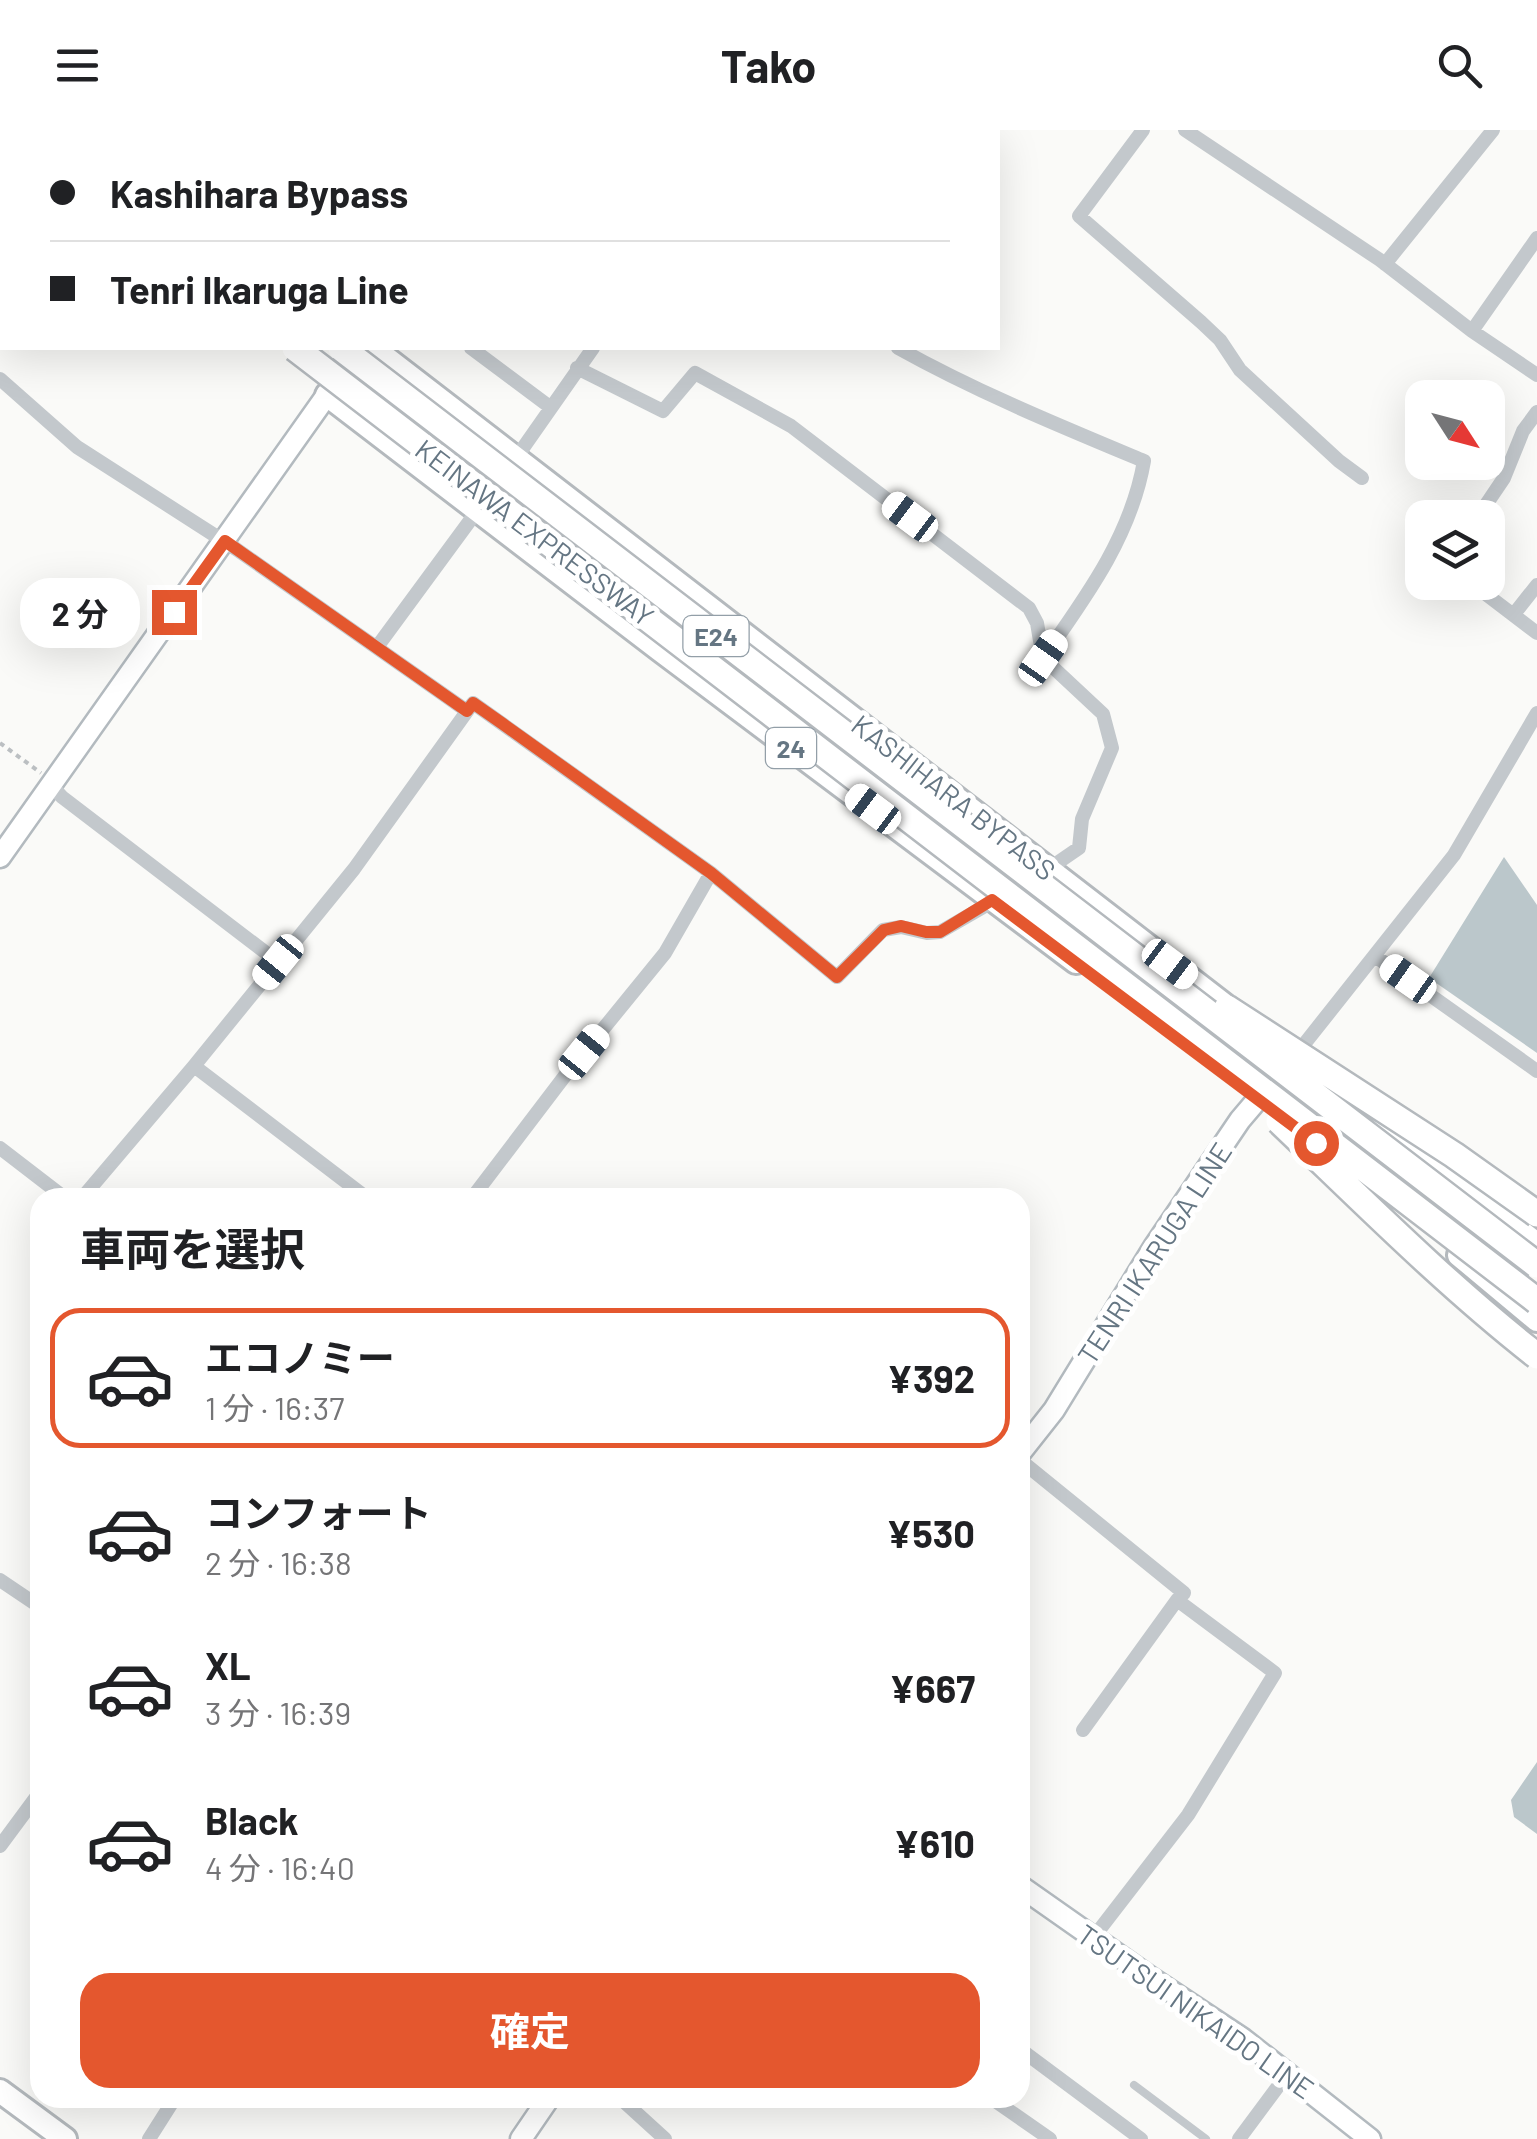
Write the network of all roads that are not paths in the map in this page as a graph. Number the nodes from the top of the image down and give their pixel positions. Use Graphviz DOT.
graph roads {
  1 [pos="1143,130"];
  2 [pos="1184,130"];
  3 [pos="1492,130"];
  4 [pos="1537,238"];
  5 [pos="1386,264"];
  6 [pos="1472,331"];
  7 [pos="298,350"];
  8 [pos="344,350"];
  9 [pos="359,350"];
  10 [pos="376,350"];
  11 [pos="474,350"];
  12 [pos="591,350"];
  13 [pos="902,350"];
  14 [pos="577,368"];
  15 [pos="1537,375"];
  16 [pos="0,379"];
  17 [pos="327,395"];
  18 [pos="550,407"];
  19 [pos="1537,412"];
  20 [pos="516,458"];
  21 [pos="1362,478"];
  22 [pos="1489,500"];
  23 [pos="478,510"];
  24 [pos="225,541"];
  25 [pos="1537,585"];
  26 [pos="1495,600"];
  27 [pos="1514,614"];
  28 [pos="1537,633"];
  29 [pos="377,646"];
  30 [pos="1043,658"];
  31 [pos="467,711"];
  32 [pos="1537,713"];
  33 [pos="1531,734"];
  34 [pos="50,784"];
  35 [pos="947,847"];
  36 [pos="0,857"];
  37 [pos="1047,870"];
  38 [pos="711,873"];
  39 [pos="992,900"];
  40 [pos="1092,922"];
  41 [pos="1375,956"];
  42 [pos="278,962"];
  43 [pos="1294,1058"];
  44 [pos="194,1066"];
  45 [pos="1537,1071"];
  46 [pos="1258,1098"];
  47 [pos="0,1148"];
  48 [pos="52,1188"];
  49 [pos="90,1188"];
  50 [pos="354,1188"];
  51 [pos="480,1188"];
  52 [pos="1537,1214"];
  53 [pos="1537,1244"];
  54 [pos="1537,1266"];
  55 [pos="1537,1301"];
  56 [pos="1537,1320"];
  57 [pos="1537,1356"];
  58 [pos="1030,1442"];
  59 [pos="1030,1464"];
  60 [pos="0,1580"];
  61 [pos="30,1600"];
  62 [pos="1176,1600"];
  63 [pos="1084,1730"];
  64 [pos="30,1806"];
  65 [pos="0,1846"];
  66 [pos="1030,1893"];
  67 [pos="1094,1938"];
  68 [pos="1030,2056"];
  69 [pos="1288,2074"];
  70 [pos="1134,2085"];
  71 [pos="0,2091"];
  72 [pos="169,2108"];
  73 [pos="543,2108"];
  74 [pos="631,2108"];
  75 [pos="1005,2108"];
  76 [pos="64,2139"];
  77 [pos="150,2139"];
  78 [pos="521,2139"];
  79 [pos="665,2139"];
  80 [pos="1050,2139"];
  81 [pos="1142,2139"];
  82 [pos="1206,2139"];
  83 [pos="1239,2139"];
  84 [pos="1370,2139"];
  1 -- 21 [label="street"];
  2 -- 5 [label="street"];
  3 -- 5 [label="street"];
  4 -- 6 [label="street"];
  5 -- 6 [label="street"];
  6 -- 15 [label="street"];
  7 -- 35 [label="highway, KEINAWA EXPRESSWAY / E24, bridge"];
  8 -- 40 [label="highway, KEINAWA EXPRESSWAY / E24, bridge"];
  9 -- 17 [label="main road"];
  10 -- 20 [label="highway, KASHIHARA BYPASS / 24"];
  11 -- 18 [label="street"];
  12 -- 14 [label="street"];
  13 -- 30 [label="street"];
  14 -- 18 [label="street"];
  14 -- 30 [label="street"];
  16 -- 24 [label="street"];
  17 -- 23 [label="highway, KASHIHARA BYPASS / 24"];
  17 -- 24 [label="main road"];
  18 -- 20 [label="street"];
  19 -- 22 [label="street"];
  20 -- 23 [label="street"];
  20 -- 37 [label="highway, KASHIHARA BYPASS / 24"];
  23 -- 29 [label="street"];
  23 -- 39 [label="highway, KASHIHARA BYPASS / 24"];
  24 -- 29 [label="street"];
  24 -- 34 [label="main road"];
  25 -- 27 [label="street"];
  26 -- 27 [label="street"];
  27 -- 28 [label="street"];
  29 -- 31 [label="street"];
  30 -- 37 [label="street"];
  31 -- 38 [label="street"];
  31 -- 42 [label="street"];
  32 -- 33 [label="street"];
  33 -- 41 [label="street"];
  34 -- 36 [label="main road"];
  34 -- 42 [label="street"];
  35 -- 55 [label="highway, KEINAWA EXPRESSWAY / E24, bridge"];
  35 -- 57 [label="highway, bridge"];
  37 -- 39 [label="street"];
  37 -- 43 [label="highway, KASHIHARA BYPASS / 24"];
  38 -- 39 [label="street"];
  38 -- 51 [label="street"];
  39 -- 46 [label="highway, KASHIHARA BYPASS / 24"];
  40 -- 52 [label="highway, bridge"];
  40 -- 54 [label="highway, KEINAWA EXPRESSWAY / E24, bridge"];
  41 -- 43 [label="street"];
  41 -- 45 [label="street"];
  42 -- 44 [label="street"];
  43 -- 46 [label="main road, TENRI IKARUGA LINE"];
  43 -- 53 [label="highway, KASHIHARA BYPASS / 24"];
  44 -- 49 [label="street"];
  44 -- 50 [label="street"];
  46 -- 56 [label="highway, KASHIHARA BYPASS / 24"];
  46 -- 58 [label="main road, TENRI IKARUGA LINE"];
  47 -- 48 [label="street"];
  59 -- 62 [label="street"];
  60 -- 61 [label="street"];
  62 -- 63 [label="street"];
  62 -- 67 [label="street"];
  64 -- 65 [label="street"];
  66 -- 67 [label="main road, TSUTSUI NIKAIDO LINE"];
  67 -- 69 [label="main road, TSUTSUI NIKAIDO LINE"];
  68 -- 81 [label="street"];
  69 -- 83 [label="street"];
  69 -- 84 [label="main road, TSUTSUI NIKAIDO LINE"];
  70 -- 82 [label="lane"];
  71 -- 76 [label="highway"];
  72 -- 77 [label="street"];
  73 -- 78 [label="main road"];
  74 -- 79 [label="street"];
  75 -- 80 [label="street"];
}
